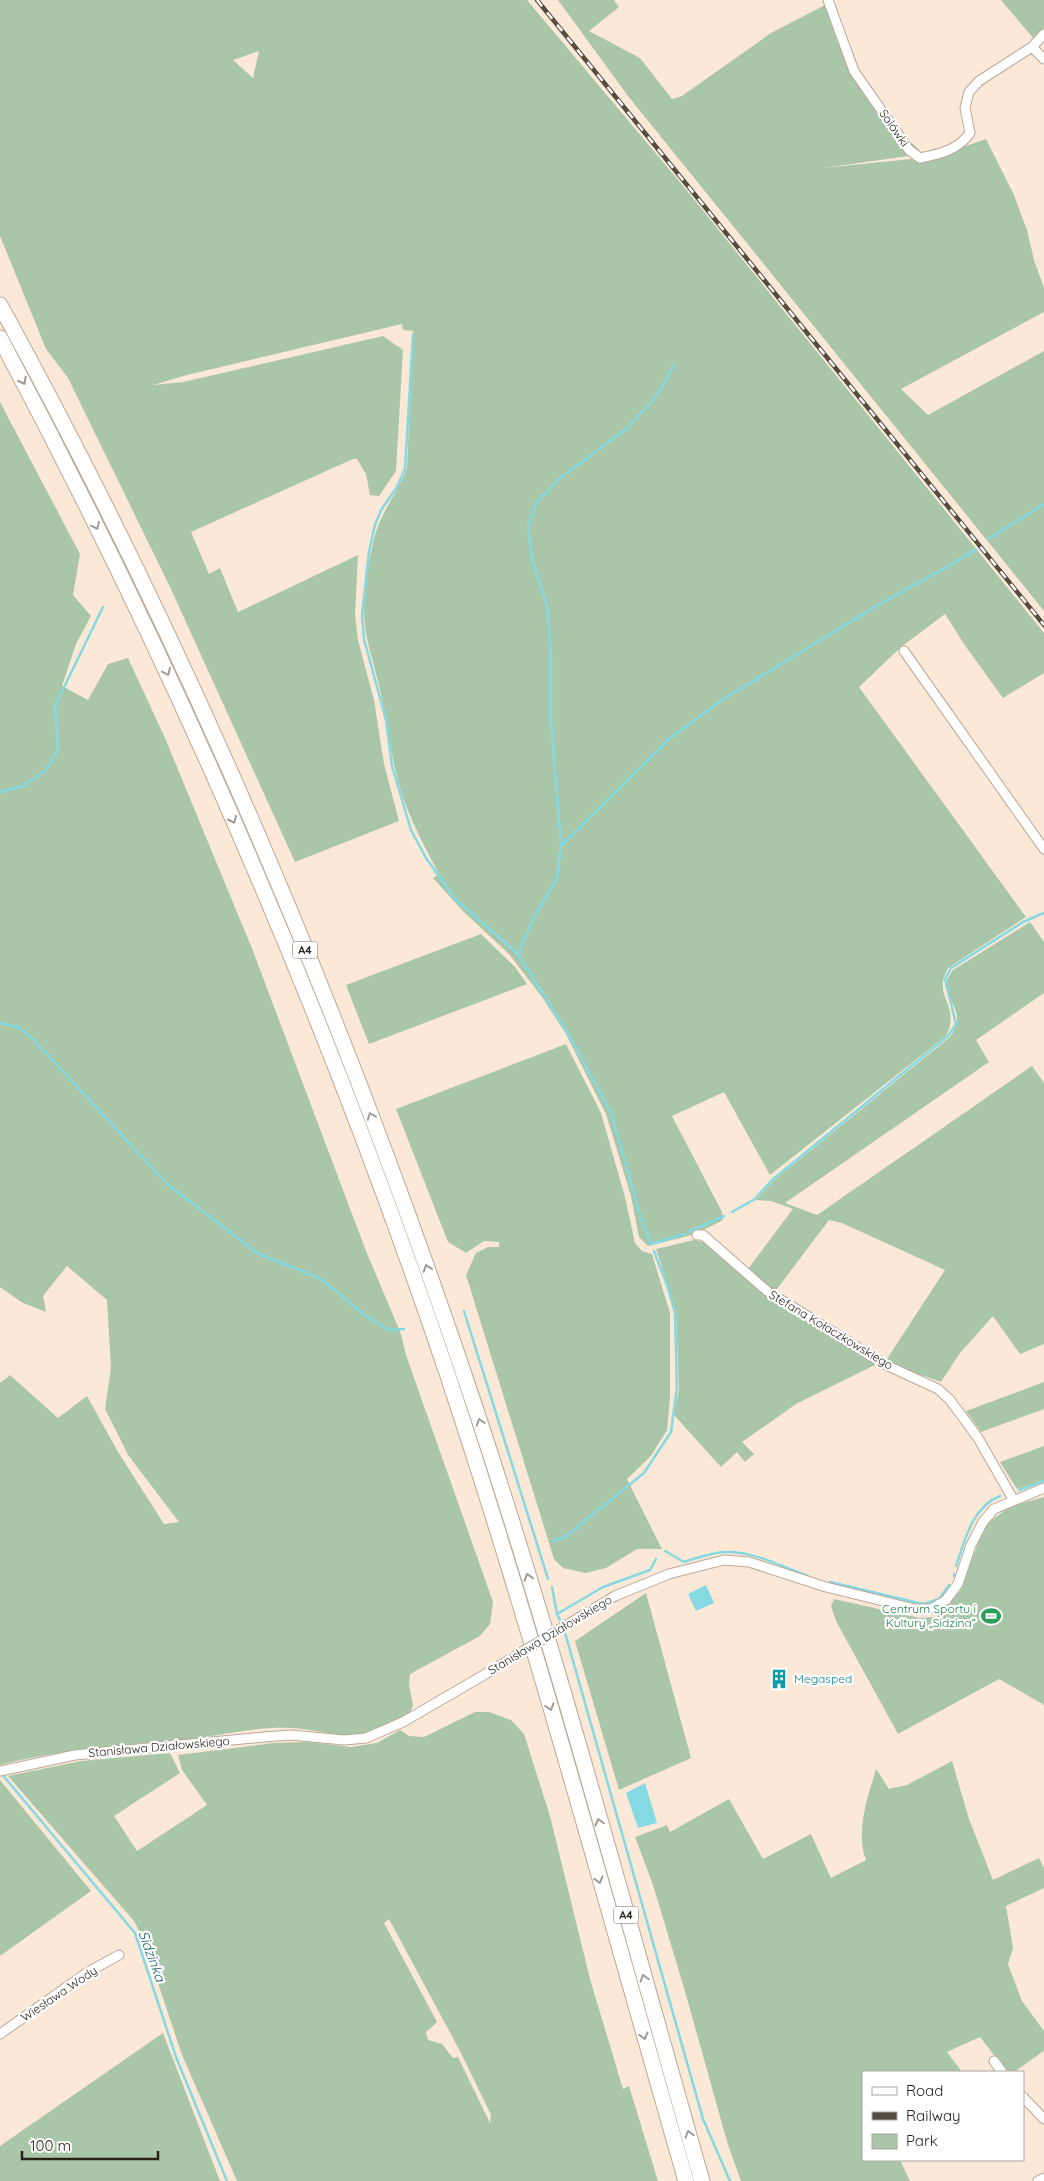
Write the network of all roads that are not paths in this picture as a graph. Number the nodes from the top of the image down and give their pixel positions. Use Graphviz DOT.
graph roads {
  1 [pos="828,0"];
  2 [pos="1044,34"];
  3 [pos="1032,47"];
  4 [pos="1044,59"];
  5 [pos="0,305"];
  6 [pos="0,338"];
  7 [pos="904,651"];
  8 [pos="1044,849"];
  9 [pos="697,1235"];
  10 [pos="1044,1488"];
  11 [pos="1013,1499"];
  12 [pos="2,1770"];
  13 [pos="119,1955"];
  14 [pos="0,2034"];
  15 [pos="994,2061"];
  16 [pos="1001,2071"];
  17 [pos="1024,2098"];
  18 [pos="1044,2119"];
  19 [pos="1044,2178"];
  20 [pos="686,2181"];
  21 [pos="702,2181"];
  22 [pos="1038,2181"];
  1 -- 3 [label="street, Solówki"];
  2 -- 3 [label="street, Solówki"];
  3 -- 4 [label="street"];
  21 -- 5 [label="highway, A4, one-way"];
  6 -- 20 [label="highway, A4, one-way"];
  7 -- 8 [label="street"];
  9 -- 11 [label="street, Stefana Kołaczkowskiego"];
  10 -- 11 [label="street, Stanisława Działowskiego"];
  11 -- 12 [label="street, Stanisława Działowskiego, bridge"];
  13 -- 14 [label="street, Wiesława Wody"];
  15 -- 16 [label="street"];
  17 -- 18 [label="street"];
  19 -- 22 [label="street"];
}
